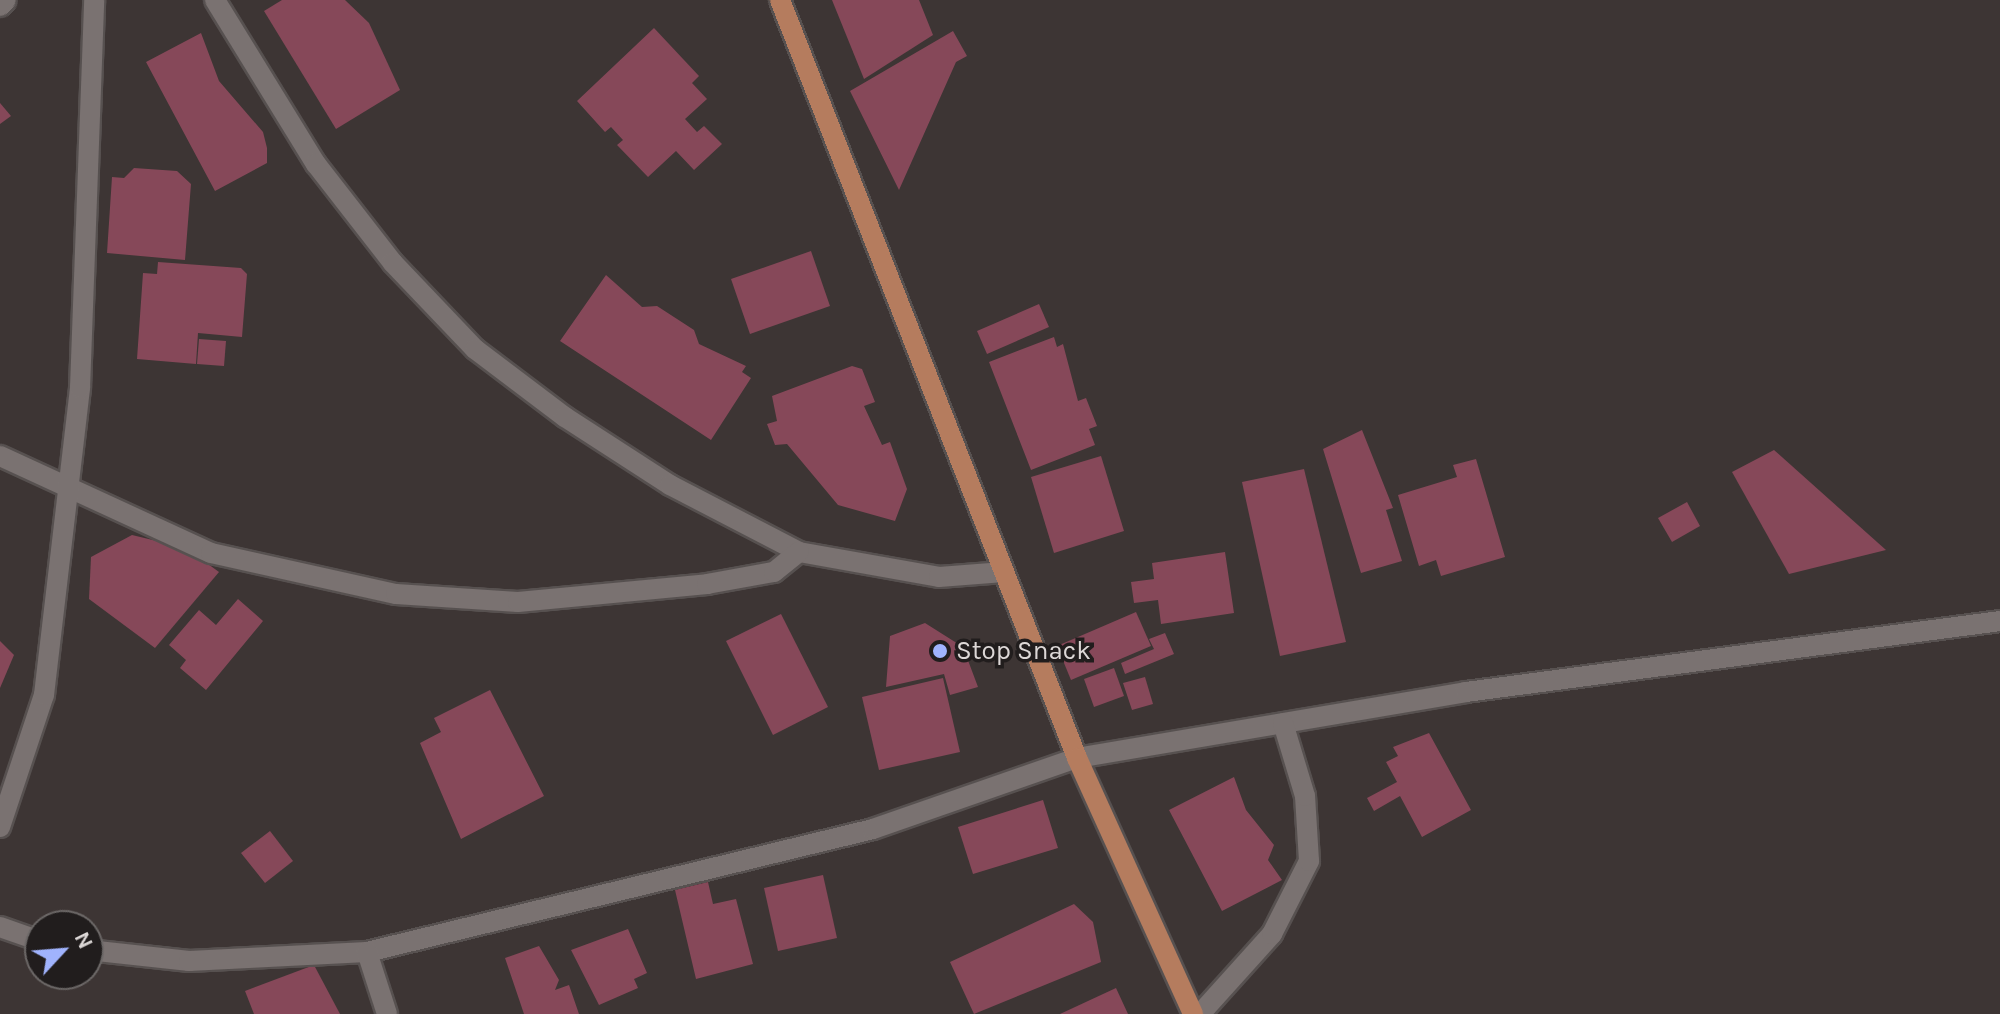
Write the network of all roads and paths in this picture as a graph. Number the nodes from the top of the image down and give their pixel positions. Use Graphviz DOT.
graph roads {
  1 [pos="6,0"];
  2 [pos="94,0"];
  3 [pos="215,0"];
  4 [pos="780,0"];
  5 [pos="0,6"];
  6 [pos="0,456"];
  7 [pos="69,487"];
  8 [pos="799,552"];
  9 [pos="1004,572"];
  10 [pos="2000,621"];
  11 [pos="1283,723"];
  12 [pos="1077,758"];
  13 [pos="0,827"];
  14 [pos="0,927"];
  15 [pos="24,935"];
  16 [pos="104,952"];
  17 [pos="367,952"];
  18 [pos="387,1014"];
  19 [pos="1193,1014"];
  20 [pos="1200,1014"];
  1 -- 5 [label="street"];
  2 -- 7 [label="street"];
  3 -- 8 [label="street"];
  4 -- 9 [label="main road"];
  6 -- 7 [label="street"];
  7 -- 8 [label="street"];
  7 -- 13 [label="street"];
  8 -- 9 [label="street"];
  9 -- 12 [label="main road"];
  10 -- 11 [label="street"];
  11 -- 12 [label="street"];
  11 -- 20 [label="street"];
  12 -- 17 [label="street"];
  12 -- 19 [label="main road"];
  14 -- 15 [label="street"];
  16 -- 17 [label="street"];
  17 -- 18 [label="street"];
}
